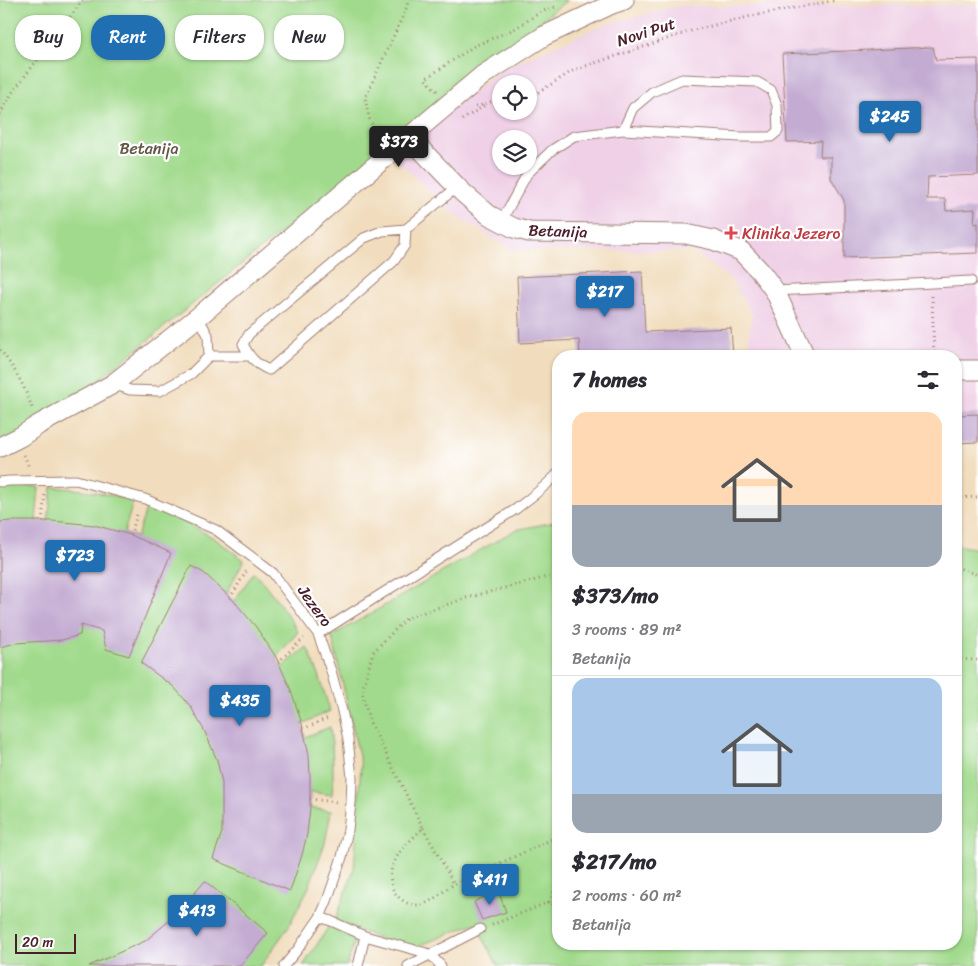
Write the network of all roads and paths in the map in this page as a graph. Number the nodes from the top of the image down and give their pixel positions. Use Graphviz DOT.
graph roads {
  1 [pos="83,0"];
  2 [pos="408,0"];
  3 [pos="624,0"];
  4 [pos="837,0"];
  5 [pos="537,93"];
  6 [pos="0,114"];
  7 [pos="623,130"];
  8 [pos="409,137"];
  9 [pos="392,152"];
  10 [pos="457,187"];
  11 [pos="501,222"];
  12 [pos="406,229"];
  13 [pos="971,281"];
  14 [pos="931,283"];
  15 [pos="775,291"];
  16 [pos="198,317"];
  17 [pos="0,350"];
  18 [pos="801,350"];
  19 [pos="934,350"];
  20 [pos="209,356"];
  21 [pos="249,356"];
  22 [pos="962,370"];
  23 [pos="978,370"];
  24 [pos="113,384"];
  25 [pos="38,425"];
  26 [pos="20,437"];
  27 [pos="0,447"];
  28 [pos="552,479"];
  29 [pos="44,480"];
  30 [pos="0,482"];
  31 [pos="978,497"];
  32 [pos="142,498"];
  33 [pos="962,498"];
  34 [pos="42,521"];
  35 [pos="131,534"];
  36 [pos="254,559"];
  37 [pos="962,569"];
  38 [pos="978,575"];
  39 [pos="552,576"];
  40 [pos="230,598"];
  41 [pos="316,632"];
  42 [pos="962,659"];
  43 [pos="978,660"];
  44 [pos="278,662"];
  45 [pos="342,710"];
  46 [pos="303,729"];
  47 [pos="310,799"];
  48 [pos="352,803"];
  49 [pos="423,828"];
  50 [pos="552,839"];
  51 [pos="454,884"];
  52 [pos="552,896"];
  53 [pos="549,902"];
  54 [pos="552,904"];
  55 [pos="320,917"];
  56 [pos="480,929"];
  57 [pos="365,936"];
  58 [pos="430,954"];
  59 [pos="284,966"];
  60 [pos="358,966"];
  61 [pos="408,966"];
  62 [pos="441,966"];
  1 -- 6 [label="path"];
  2 -- 9 [label="path"];
  3 -- 8 [label="street"];
  4 -- 5 [label="path, Novi Put"];
  7 -- 7 [label="lane"];
  7 -- 11 [label="lane"];
  8 -- 9 [label="street"];
  8 -- 10 [label="street, Betanija"];
  9 -- 16 [label="street"];
  10 -- 11 [label="street, Betanija"];
  10 -- 12 [label="lane"];
  11 -- 15 [label="street, Betanija"];
  12 -- 21 [label="lane"];
  12 -- 21 [label="lane"];
  13 -- 14 [label="lane"];
  14 -- 15 [label="lane"];
  14 -- 19 [label="path"];
  15 -- 18 [label="street, Betanija"];
  16 -- 20 [label="lane"];
  16 -- 24 [label="street"];
  17 -- 25 [label="path"];
  20 -- 21 [label="lane"];
  20 -- 24 [label="lane"];
  22 -- 23 [label="street"];
  24 -- 25 [label="street"];
  25 -- 26 [label="street"];
  26 -- 27 [label="street"];
  26 -- 29 [label="path"];
  28 -- 41 [label="lane"];
  29 -- 30 [label="lane, Jezero"];
  29 -- 32 [label="lane, Jezero"];
  29 -- 34 [label="path"];
  31 -- 33 [label="path"];
  32 -- 35 [label="path"];
  32 -- 36 [label="lane, Jezero"];
  36 -- 40 [label="path"];
  36 -- 41 [label="lane, Jezero"];
  37 -- 38 [label="path"];
  39 -- 49 [label="path"];
  41 -- 44 [label="path"];
  41 -- 45 [label="lane, Jezero"];
  42 -- 43 [label="path"];
  45 -- 46 [label="path"];
  45 -- 48 [label="lane, Jezero"];
  47 -- 48 [label="path"];
  48 -- 55 [label="lane, Jezero"];
  49 -- 51 [label="path"];
  49 -- 51 [label="path"];
  50 -- 51 [label="path"];
  52 -- 53 [label="path"];
  53 -- 54 [label="path"];
  53 -- 56 [label="path"];
  55 -- 57 [label="lane"];
  55 -- 59 [label="lane, Jezero"];
  56 -- 58 [label="lane"];
  57 -- 58 [label="lane"];
  57 -- 60 [label="lane"];
  58 -- 61 [label="lane"];
  58 -- 62 [label="lane"];
}
